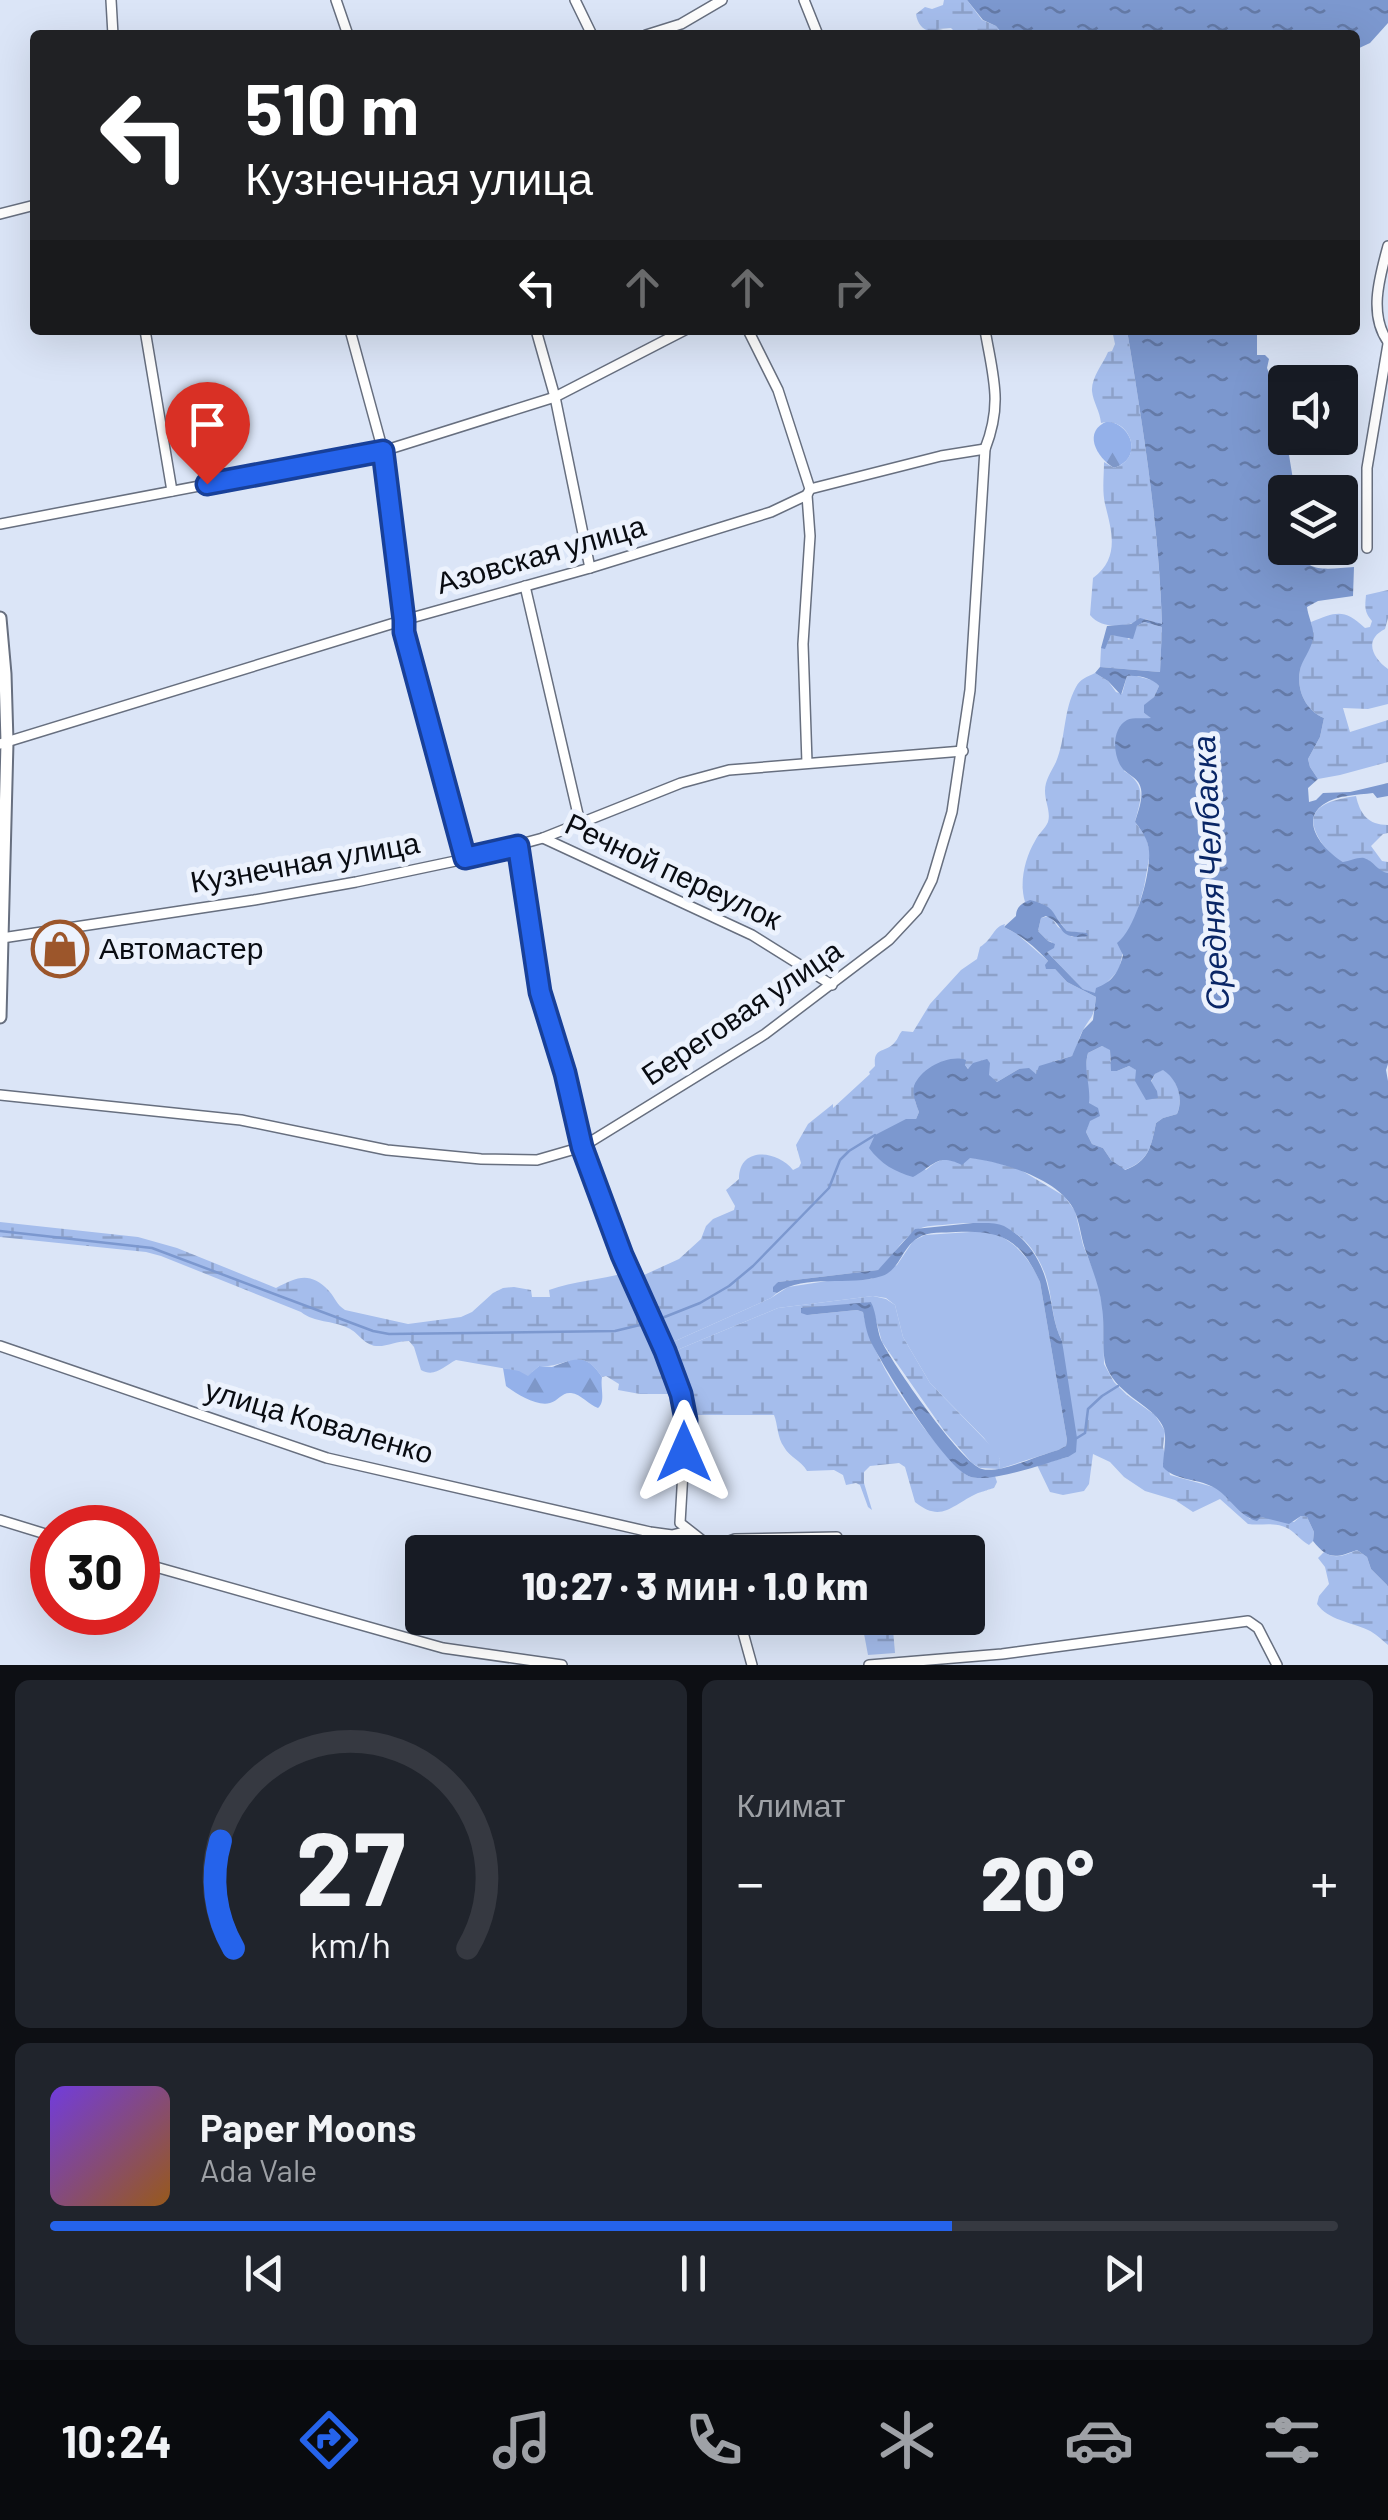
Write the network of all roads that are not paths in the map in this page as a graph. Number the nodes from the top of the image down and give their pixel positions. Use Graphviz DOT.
graph roads {
  1 [pos="110,0"];
  2 [pos="336,0"];
  3 [pos="575,0"];
  4 [pos="722,0"];
  5 [pos="804,0"];
  6 [pos="113,30"];
  7 [pos="346,30"];
  8 [pos="590,30"];
  9 [pos="660,30"];
  10 [pos="816,30"];
  11 [pos="30,205"];
  12 [pos="0,214"];
  13 [pos="1388,246"];
  14 [pos="146,335"];
  15 [pos="351,335"];
  16 [pos="537,335"];
  17 [pos="675,335"];
  18 [pos="750,335"];
  19 [pos="987,335"];
  20 [pos="1388,343"];
  21 [pos="555,397"];
  22 [pos="985,450"];
  23 [pos="383,451"];
  24 [pos="172,491"];
  25 [pos="809,492"];
  26 [pos="0,524"];
  27 [pos="1367,548"];
  28 [pos="590,568"];
  29 [pos="525,586"];
  30 [pos="0,618"];
  31 [pos="404,620"];
  32 [pos="4,743"];
  33 [pos="963,751"];
  34 [pos="806,763"];
  35 [pos="580,823"];
  36 [pos="543,838"];
  37 [pos="518,846"];
  38 [pos="465,858"];
  39 [pos="2,938"];
  40 [pos="832,985"];
  41 [pos="0,1017"];
  42 [pos="0,1095"];
  43 [pos="582,1147"];
  44 [pos="0,1346"];
  45 [pos="0,1520"];
  46 [pos="30,1529"];
  47 [pos="688,1532"];
  48 [pos="692,1535"];
  49 [pos="160,1568"];
  50 [pos="744,1635"];
  51 [pos="562,1665"];
  52 [pos="752,1665"];
  53 [pos="869,1665"];
  54 [pos="1277,1665"];
  1 -- 6 [label="street"];
  2 -- 7 [label="street"];
  3 -- 8 [label="street"];
  4 -- 9 [label="street"];
  5 -- 10 [label="street"];
  11 -- 12 [label="street"];
  13 -- 20 [label="street"];
  14 -- 24 [label="street"];
  15 -- 23 [label="street"];
  16 -- 21 [label="street"];
  17 -- 21 [label="street"];
  18 -- 25 [label="street"];
  19 -- 22 [label="street, Береговая улица"];
  20 -- 27 [label="street"];
  21 -- 23 [label="street"];
  21 -- 28 [label="street"];
  22 -- 25 [label="street, Азовская улица"];
  22 -- 33 [label="street, Береговая улица"];
  23 -- 24 [label="street"];
  23 -- 31 [label="street"];
  24 -- 26 [label="street"];
  25 -- 28 [label="street, Азовская улица"];
  25 -- 34 [label="street"];
  28 -- 29 [label="street, Азовская улица"];
  29 -- 31 [label="street, Азовская улица"];
  29 -- 35 [label="street"];
  30 -- 32 [label="street"];
  31 -- 32 [label="street, Азовская улица"];
  31 -- 38 [label="street"];
  32 -- 39 [label="street"];
  33 -- 34 [label="street, Кузнечная улица"];
  33 -- 40 [label="street, Береговая улица"];
  34 -- 35 [label="street, Кузнечная улица"];
  35 -- 36 [label="street, Кузнечная улица"];
  36 -- 37 [label="street, Кузнечная улица"];
  36 -- 40 [label="street, Речной переулок"];
  37 -- 38 [label="street, Кузнечная улица"];
  37 -- 43 [label="street"];
  38 -- 39 [label="street, Кузнечная улица"];
  39 -- 41 [label="street"];
  40 -- 43 [label="street, Береговая улица"];
  42 -- 43 [label="street, Береговая улица"];
  43 -- 47 [label="street"];
  44 -- 47 [label="street, улица Коваленко"];
  45 -- 46 [label="street"];
  47 -- 48 [label="street"];
  49 -- 51 [label="street"];
  50 -- 52 [label="street"];
  53 -- 54 [label="street"];
}
